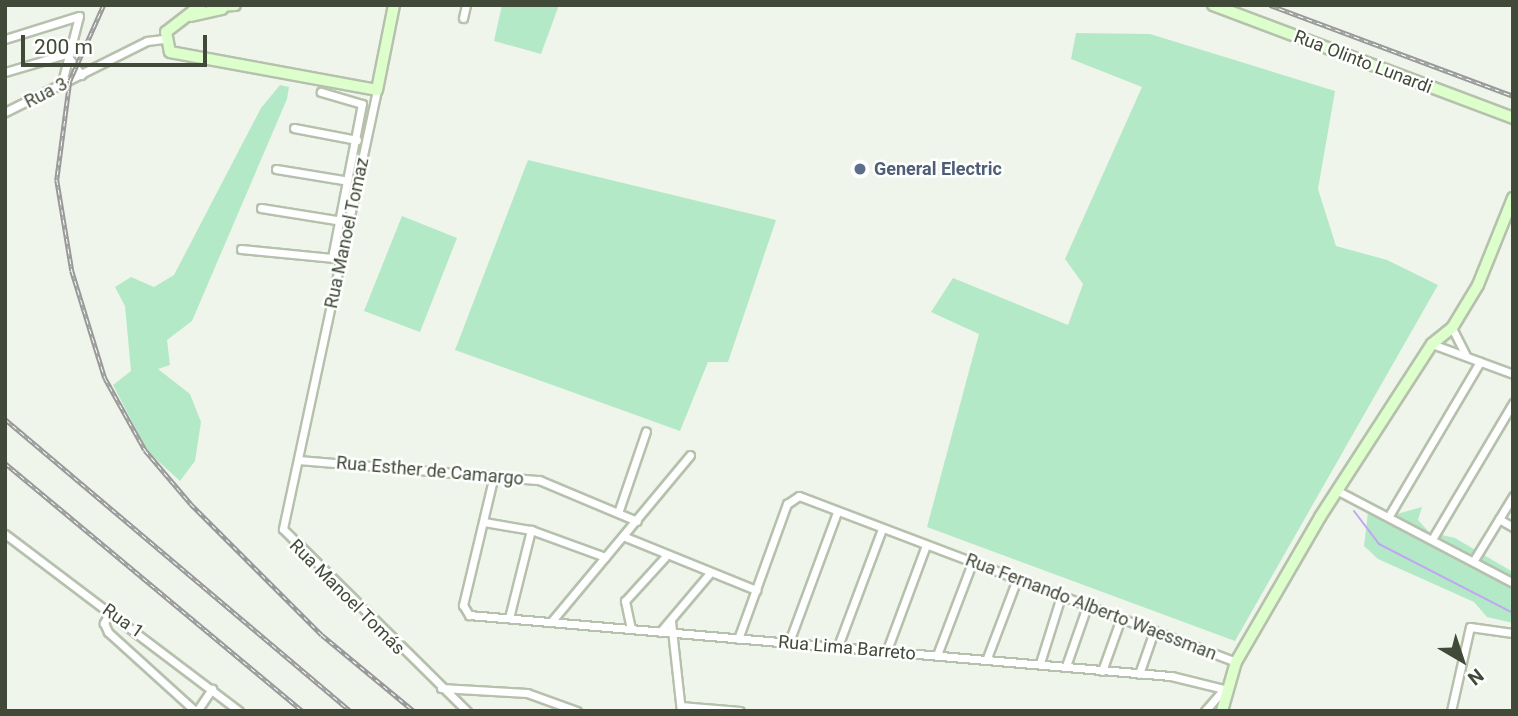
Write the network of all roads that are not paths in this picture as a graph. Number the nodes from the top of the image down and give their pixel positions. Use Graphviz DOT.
graph roads {
  1 [pos="201,5"];
  2 [pos="235,5"];
  3 [pos="394,5"];
  4 [pos="466,5"];
  5 [pos="1213,5"];
  6 [pos="219,7"];
  7 [pos="463,18"];
  8 [pos="184,19"];
  9 [pos="5,38"];
  10 [pos="163,39"];
  11 [pos="66,54"];
  12 [pos="5,72"];
  13 [pos="81,75"];
  14 [pos="61,86"];
  15 [pos="377,90"];
  16 [pos="321,92"];
  17 [pos="5,112"];
  18 [pos="1513,118"];
  19 [pos="294,128"];
  20 [pos="357,139"];
  21 [pos="276,169"];
  22 [pos="343,180"];
  23 [pos="342,190"];
  24 [pos="355,194"];
  25 [pos="1513,198"];
  26 [pos="261,208"];
  27 [pos="336,220"];
  28 [pos="241,249"];
  29 [pos="1452,328"];
  30 [pos="1432,344"];
  31 [pos="1466,356"];
  32 [pos="1480,362"];
  33 [pos="1513,374"];
  34 [pos="1513,403"];
  35 [pos="646,431"];
  36 [pos="690,455"];
  37 [pos="299,460"];
  38 [pos="494,475"];
  39 [pos="1340,492"];
  40 [pos="1513,496"];
  41 [pos="619,510"];
  42 [pos="838,512"];
  43 [pos="1390,514"];
  44 [pos="1499,519"];
  45 [pos="637,521"];
  46 [pos="484,522"];
  47 [pos="1513,527"];
  48 [pos="883,529"];
  49 [pos="531,530"];
  50 [pos="5,534"];
  51 [pos="624,536"];
  52 [pos="1434,536"];
  53 [pos="926,545"];
  54 [pos="605,557"];
  55 [pos="665,557"];
  56 [pos="1474,559"];
  57 [pos="972,563"];
  58 [pos="709,574"];
  59 [pos="1017,579"];
  60 [pos="1513,583"];
  61 [pos="756,590"];
  62 [pos="1061,596"];
  63 [pos="1087,606"];
  64 [pos="110,612"];
  65 [pos="509,618"];
  66 [pos="1121,618"];
  67 [pos="671,621"];
  68 [pos="551,622"];
  69 [pos="626,626"];
  70 [pos="1154,631"];
  71 [pos="660,632"];
  72 [pos="1513,633"];
  73 [pos="672,634"];
  74 [pos="738,639"];
  75 [pos="789,642"];
  76 [pos="838,646"];
  77 [pos="887,650"];
  78 [pos="937,656"];
  79 [pos="987,658"];
  80 [pos="1236,662"];
  81 [pos="1040,663"];
  82 [pos="1066,666"];
  83 [pos="1102,671"];
  84 [pos="1139,674"];
  85 [pos="440,688"];
  86 [pos="212,689"];
  87 [pos="1224,689"];
  88 [pos="681,708"];
  89 [pos="196,711"];
  90 [pos="239,711"];
  91 [pos="467,711"];
  92 [pos="577,711"];
  93 [pos="740,711"];
  94 [pos="1205,711"];
  95 [pos="1222,711"];
  96 [pos="1451,711"];
  1 -- 8 [label="street"];
  2 -- 6 [label="street"];
  3 -- 15 [label="street, Rua Manoel Tomaz"];
  4 -- 7 [label="street"];
  5 -- 18 [label="street, Rua Olinto Lunardi"];
  6 -- 8 [label="street"];
  8 -- 10 [label="street"];
  9 -- 11 [label="street"];
  10 -- 13 [label="street, Rua 3"];
  10 -- 15 [label="street"];
  11 -- 12 [label="street"];
  11 -- 13 [label="street"];
  11 -- 14 [label="street"];
  13 -- 14 [label="street, Rua 3"];
  14 -- 17 [label="street, Rua 3"];
  15 -- 24 [label="street, Rua Manoel Tomaz"];
  16 -- 20 [label="street"];
  19 -- 20 [label="street"];
  20 -- 22 [label="street"];
  21 -- 22 [label="street"];
  22 -- 23 [label="street"];
  23 -- 24 [label="street"];
  23 -- 27 [label="street"];
  24 -- 37 [label="street, Rua Manoel Tomaz"];
  25 -- 29 [label="street"];
  26 -- 27 [label="street"];
  27 -- 28 [label="street"];
  29 -- 30 [label="street, Rua Fernando Alberto Waessman"];
  29 -- 31 [label="street"];
  30 -- 31 [label="street"];
  30 -- 39 [label="street, Rua Fernando Alberto Waessman"];
  31 -- 32 [label="street"];
  32 -- 33 [label="street"];
  32 -- 43 [label="street"];
  34 -- 52 [label="street"];
  35 -- 41 [label="street"];
  36 -- 45 [label="street"];
  37 -- 38 [label="street, Rua Esther de Camargo"];
  37 -- 85 [label="street, Rua Manoel Tomás"];
  38 -- 41 [label="street, Rua Esther de Camargo"];
  38 -- 46 [label="street"];
  39 -- 43 [label="street"];
  39 -- 80 [label="street, Rua Fernando Alberto Waessman"];
  40 -- 44 [label="street"];
  41 -- 45 [label="street, Rua Esther de Camargo"];
  42 -- 48 [label="street, Rua Fernando Alberto Waessman"];
  42 -- 61 [label="street, Rua Fernando Alberto Waessman"];
  42 -- 75 [label="street"];
  43 -- 52 [label="street"];
  44 -- 47 [label="street"];
  44 -- 56 [label="street"];
  45 -- 51 [label="street"];
  46 -- 49 [label="street"];
  46 -- 65 [label="street, Rua Lima Barreto"];
  48 -- 53 [label="street, Rua Fernando Alberto Waessman"];
  48 -- 76 [label="street"];
  49 -- 54 [label="street"];
  49 -- 65 [label="street"];
  50 -- 64 [label="street, Rua 1"];
  51 -- 54 [label="street"];
  51 -- 55 [label="street"];
  52 -- 56 [label="street"];
  53 -- 57 [label="street, Rua Fernando Alberto Waessman"];
  53 -- 77 [label="street"];
  54 -- 68 [label="street"];
  55 -- 58 [label="street"];
  55 -- 69 [label="street"];
  56 -- 60 [label="street"];
  57 -- 59 [label="street, Rua Fernando Alberto Waessman"];
  57 -- 78 [label="street"];
  58 -- 61 [label="street"];
  58 -- 67 [label="street"];
  59 -- 62 [label="street, Rua Fernando Alberto Waessman"];
  59 -- 79 [label="street"];
  61 -- 74 [label="street"];
  62 -- 63 [label="street, Rua Fernando Alberto Waessman"];
  62 -- 81 [label="street"];
  63 -- 66 [label="street, Rua Fernando Alberto Waessman"];
  63 -- 82 [label="street"];
  64 -- 86 [label="street, Rua 1"];
  64 -- 89 [label="street"];
  65 -- 68 [label="street, Rua Lima Barreto"];
  66 -- 70 [label="street, Rua Fernando Alberto Waessman"];
  66 -- 83 [label="street"];
  67 -- 71 [label="street"];
  67 -- 73 [label="street"];
  68 -- 69 [label="street, Rua Lima Barreto"];
  69 -- 71 [label="street, Rua Lima Barreto"];
  70 -- 80 [label="street, Rua Fernando Alberto Waessman"];
  70 -- 84 [label="street"];
  71 -- 73 [label="street, Rua Lima Barreto"];
  72 -- 96 [label="street"];
  73 -- 74 [label="street, Rua Lima Barreto"];
  73 -- 88 [label="street"];
  74 -- 75 [label="street, Rua Lima Barreto"];
  75 -- 76 [label="street, Rua Lima Barreto"];
  76 -- 77 [label="street, Rua Lima Barreto"];
  77 -- 78 [label="street, Rua Lima Barreto"];
  78 -- 79 [label="street, Rua Lima Barreto"];
  79 -- 81 [label="street, Rua Lima Barreto"];
  80 -- 87 [label="street"];
  81 -- 82 [label="street, Rua Lima Barreto"];
  82 -- 83 [label="street, Rua Lima Barreto"];
  83 -- 84 [label="street, Rua Lima Barreto"];
  84 -- 87 [label="street, Rua Lima Barreto"];
  85 -- 91 [label="street, Rua Manoel Tomás"];
  85 -- 92 [label="street"];
  86 -- 89 [label="street"];
  86 -- 90 [label="street, Rua 1"];
  87 -- 94 [label="street"];
  87 -- 95 [label="street"];
  88 -- 93 [label="street"];
}
